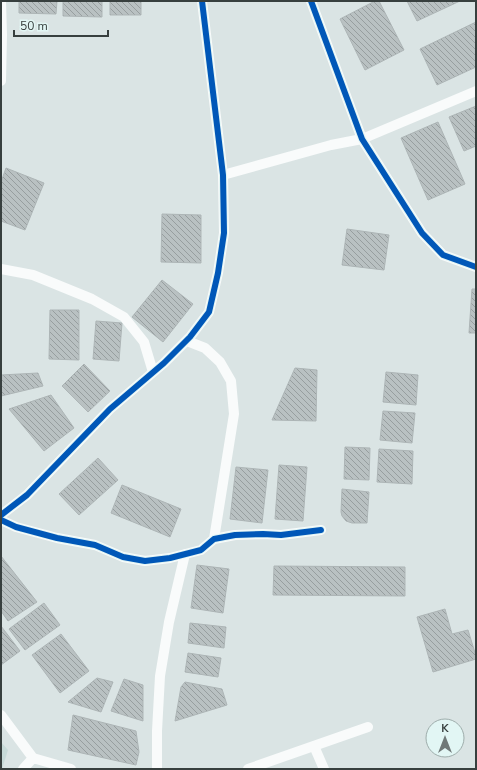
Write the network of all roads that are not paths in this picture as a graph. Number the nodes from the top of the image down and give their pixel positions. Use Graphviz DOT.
graph roads {
  1 [pos="1,1"];
  2 [pos="202,1"];
  3 [pos="311,1"];
  4 [pos="1,81"];
  5 [pos="476,91"];
  6 [pos="362,139"];
  7 [pos="223,174"];
  8 [pos="476,267"];
  9 [pos="1,269"];
  10 [pos="187,341"];
  11 [pos="153,372"];
  12 [pos="1,515"];
  13 [pos="1,520"];
  14 [pos="321,530"];
  15 [pos="214,539"];
  16 [pos="185,554"];
  17 [pos="1,715"];
  18 [pos="368,727"];
  19 [pos="314,746"];
  20 [pos="33,758"];
  21 [pos="22,769"];
  22 [pos="70,769"];
  23 [pos="157,769"];
  24 [pos="248,769"];
  25 [pos="324,769"];
  1 -- 4 [label="street"];
  2 -- 7 [label="street"];
  3 -- 6 [label="street"];
  5 -- 6 [label="street"];
  6 -- 7 [label="street"];
  6 -- 8 [label="street"];
  7 -- 10 [label="street"];
  9 -- 11 [label="street"];
  10 -- 11 [label="street"];
  10 -- 15 [label="street"];
  11 -- 12 [label="street"];
  13 -- 16 [label="street"];
  14 -- 15 [label="street"];
  15 -- 16 [label="street"];
  16 -- 23 [label="street"];
  17 -- 20 [label="street"];
  18 -- 19 [label="street"];
  19 -- 24 [label="street"];
  19 -- 25 [label="street"];
  20 -- 21 [label="street"];
  20 -- 22 [label="street"];
}
